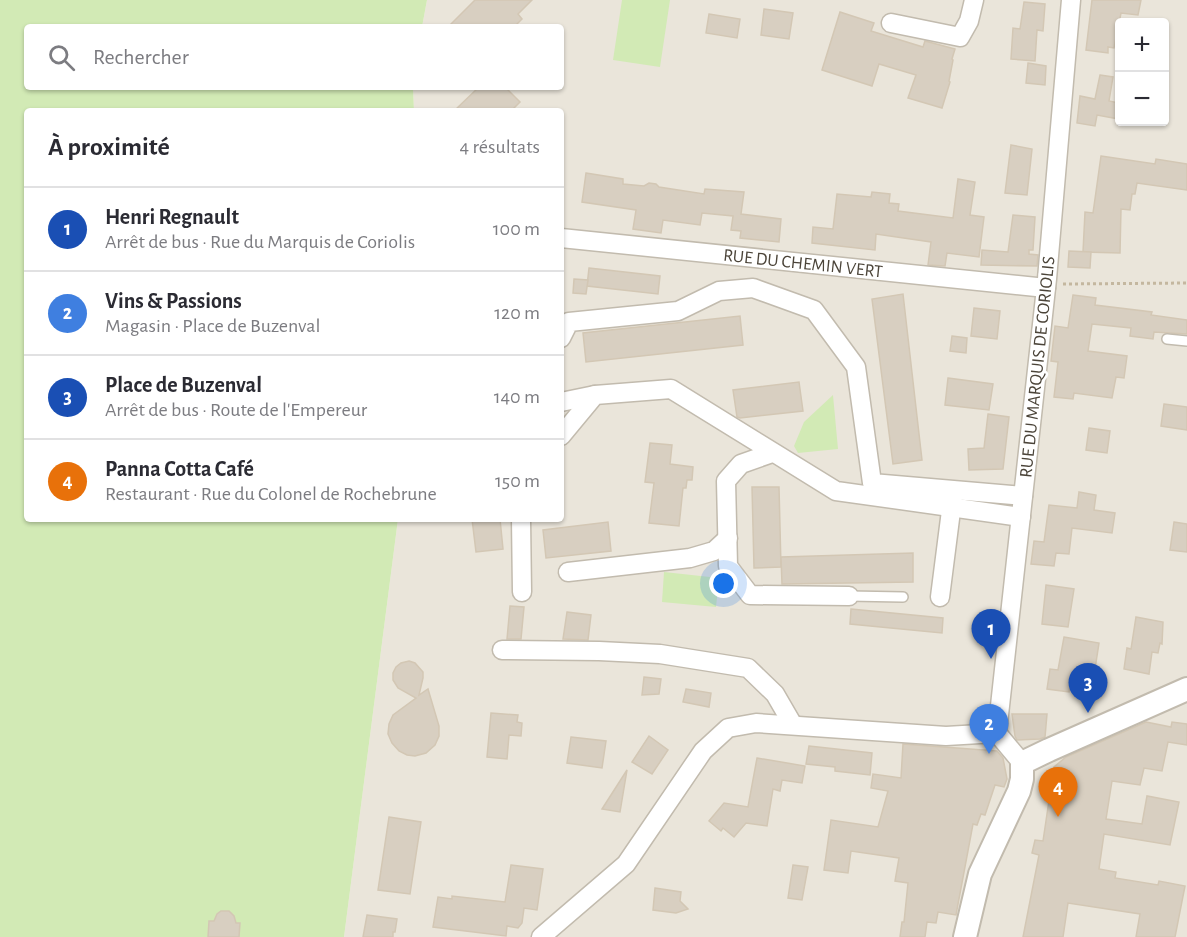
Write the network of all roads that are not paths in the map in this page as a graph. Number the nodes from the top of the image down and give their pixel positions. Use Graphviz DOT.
graph roads {
  1 [pos="974,0"];
  2 [pos="1071,0"];
  3 [pos="891,23"];
  4 [pos="564,238"];
  5 [pos="1046,286"];
  6 [pos="564,332"];
  7 [pos="1167,339"];
  8 [pos="1187,341"];
  9 [pos="595,395"];
  10 [pos="564,401"];
  11 [pos="564,432"];
  12 [pos="772,453"];
  13 [pos="871,489"];
  14 [pos="1023,496"];
  15 [pos="952,498"];
  16 [pos="1021,517"];
  17 [pos="521,522"];
  18 [pos="728,538"];
  19 [pos="568,572"];
  20 [pos="522,592"];
  21 [pos="849,596"];
  22 [pos="903,597"];
  23 [pos="940,597"];
  24 [pos="502,650"];
  25 [pos="1187,689"];
  26 [pos="793,725"];
  27 [pos="997,733"];
  28 [pos="1022,764"];
  29 [pos="541,937"];
  30 [pos="965,937"];
  1 -- 3 [label="street"];
  2 -- 5 [label="street, RUE DU MARQUIS DE CORIOLIS"];
  4 -- 5 [label="street, RUE DU CHEMIN VERT"];
  5 -- 14 [label="street, RUE DU MARQUIS DE CORIOLIS"];
  6 -- 13 [label="street"];
  7 -- 8 [label="lane"];
  9 -- 10 [label="street"];
  9 -- 11 [label="street"];
  9 -- 12 [label="street"];
  12 -- 13 [label="street"];
  12 -- 18 [label="street"];
  13 -- 15 [label="street"];
  14 -- 15 [label="street"];
  14 -- 16 [label="street, RUE DU MARQUIS DE CORIOLIS"];
  15 -- 16 [label="street"];
  15 -- 23 [label="street"];
  16 -- 27 [label="street, RUE DU MARQUIS DE CORIOLIS"];
  17 -- 20 [label="street"];
  18 -- 19 [label="street"];
  18 -- 21 [label="street"];
  21 -- 22 [label="lane"];
  24 -- 26 [label="street"];
  25 -- 28 [label="street"];
  26 -- 27 [label="street"];
  26 -- 29 [label="street"];
  27 -- 28 [label="street"];
  28 -- 30 [label="street"];
}
